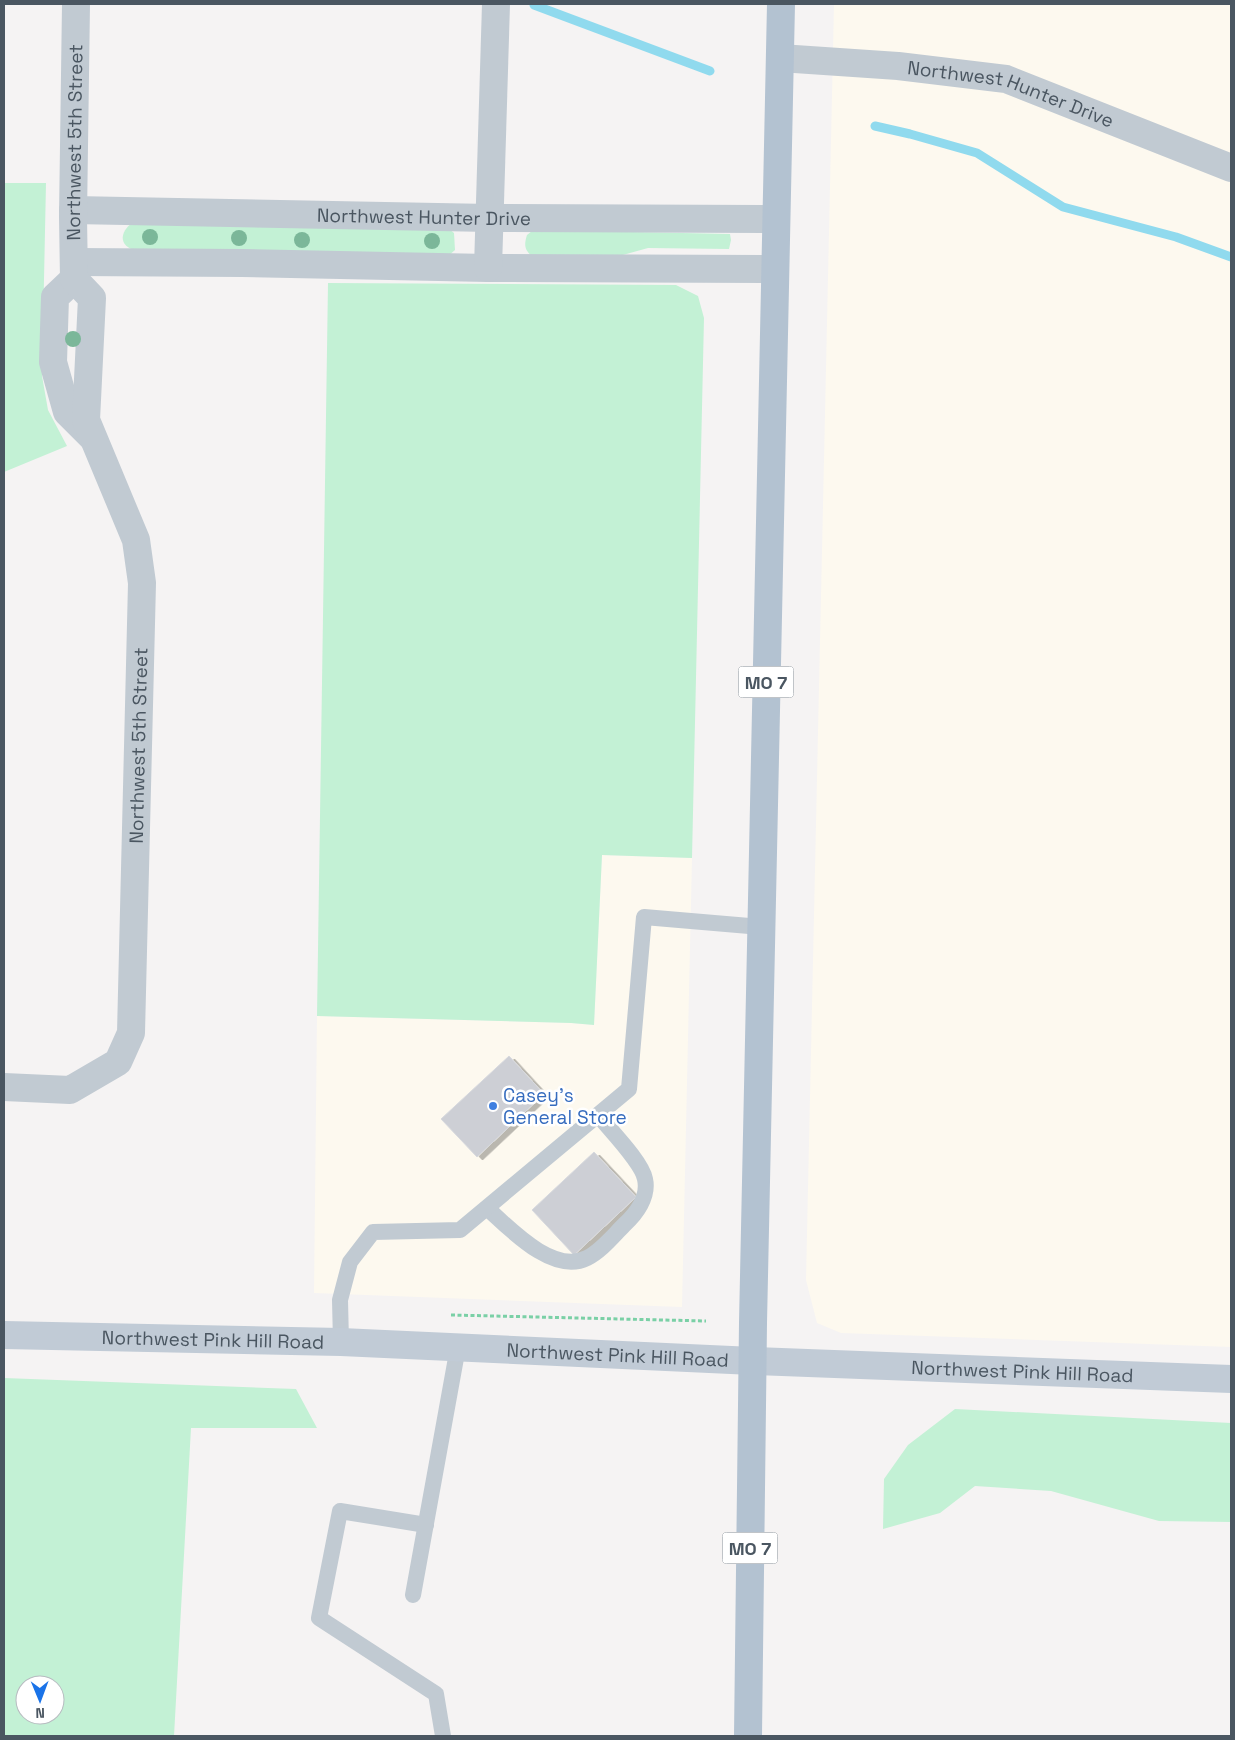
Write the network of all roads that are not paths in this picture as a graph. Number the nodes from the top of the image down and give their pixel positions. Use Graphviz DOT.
graph roads {
  1 [pos="76,4"];
  2 [pos="496,4"];
  3 [pos="781,4"];
  4 [pos="780,58"];
  5 [pos="1231,168"];
  6 [pos="73,210"];
  7 [pos="490,218"];
  8 [pos="776,219"];
  9 [pos="488,268"];
  10 [pos="775,269"];
  11 [pos="74,270"];
  12 [pos="91,436"];
  13 [pos="761,927"];
  14 [pos="4,1087"];
  15 [pos="598,1115"];
  16 [pos="487,1208"];
  17 [pos="4,1335"];
  18 [pos="341,1342"];
  19 [pos="458,1347"];
  20 [pos="752,1361"];
  21 [pos="1231,1380"];
  22 [pos="426,1525"];
  23 [pos="413,1596"];
  24 [pos="443,1736"];
  25 [pos="748,1736"];
  1 -- 6 [label="street, Northwest 5th Street"];
  2 -- 7 [label="street"];
  3 -- 4 [label="main road, MO 7"];
  4 -- 5 [label="street, Northwest Hunter Drive"];
  4 -- 8 [label="main road, MO 7"];
  6 -- 7 [label="street, Northwest Hunter Drive"];
  6 -- 11 [label="street, Northwest 5th Street"];
  7 -- 8 [label="street, Northwest Hunter Drive"];
  7 -- 9 [label="street"];
  8 -- 10 [label="main road, MO 7"];
  9 -- 10 [label="street"];
  9 -- 11 [label="street"];
  10 -- 13 [label="main road, MO 7"];
  11 -- 12 [label="street, Northwest 5th Street"];
  11 -- 12 [label="street, Northwest 5th Street"];
  12 -- 14 [label="street, Northwest 5th Street"];
  13 -- 15 [label="lane"];
  13 -- 20 [label="main road, MO 7"];
  15 -- 16 [label="lane"];
  15 -- 16 [label="lane"];
  16 -- 18 [label="lane"];
  17 -- 18 [label="main road, Northwest Pink Hill Road"];
  18 -- 19 [label="main road, Northwest Pink Hill Road"];
  19 -- 20 [label="main road, Northwest Pink Hill Road"];
  19 -- 22 [label="lane"];
  20 -- 21 [label="main road, Northwest Pink Hill Road"];
  20 -- 25 [label="main road, MO 7"];
  22 -- 23 [label="lane"];
  22 -- 24 [label="lane"];
}
